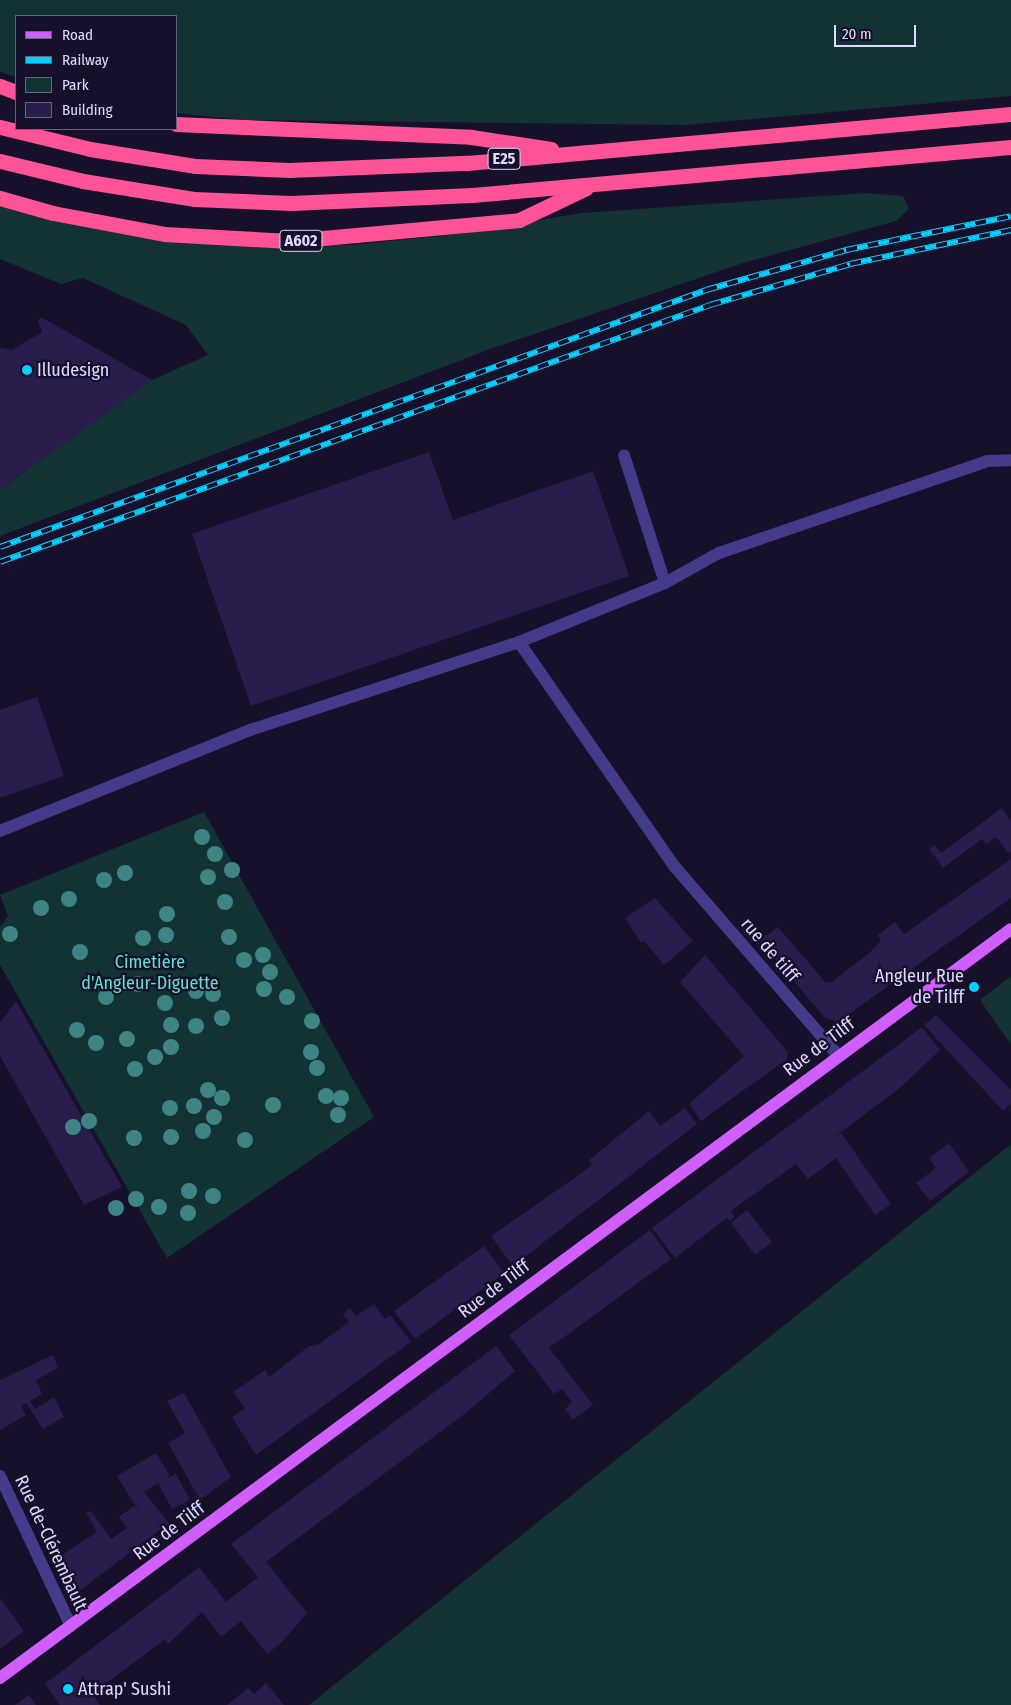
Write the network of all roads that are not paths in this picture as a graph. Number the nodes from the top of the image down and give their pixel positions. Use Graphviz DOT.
graph roads {
  1 [pos="0,86"];
  2 [pos="15,92"];
  3 [pos="1011,114"];
  4 [pos="178,124"];
  5 [pos="0,126"];
  6 [pos="15,130"];
  7 [pos="16,130"];
  8 [pos="1011,147"];
  9 [pos="575,152"];
  10 [pos="0,161"];
  11 [pos="596,183"];
  12 [pos="0,198"];
  13 [pos="624,455"];
  14 [pos="1011,460"];
  15 [pos="665,583"];
  16 [pos="519,642"];
  17 [pos="0,831"];
  18 [pos="1011,929"];
  19 [pos="838,1055"];
  20 [pos="0,1476"];
  21 [pos="71,1626"];
  22 [pos="0,1678"];
  1 -- 2 [label="highway"];
  3 -- 9 [label="highway, E25"];
  4 -- 9 [label="highway"];
  5 -- 6 [label="highway, E25"];
  7 -- 9 [label="highway, E25"];
  8 -- 11 [label="highway, E25"];
  10 -- 11 [label="highway, E25"];
  11 -- 12 [label="highway, A602"];
  13 -- 15 [label="street"];
  14 -- 15 [label="street"];
  15 -- 16 [label="street"];
  16 -- 17 [label="street"];
  16 -- 19 [label="street, rue de tilff"];
  18 -- 19 [label="main road, Rue de Tilff"];
  19 -- 21 [label="main road, Rue de Tilff"];
  20 -- 21 [label="street, Rue de-Clérembault"];
  21 -- 22 [label="main road, Rue de Tilff"];
}
